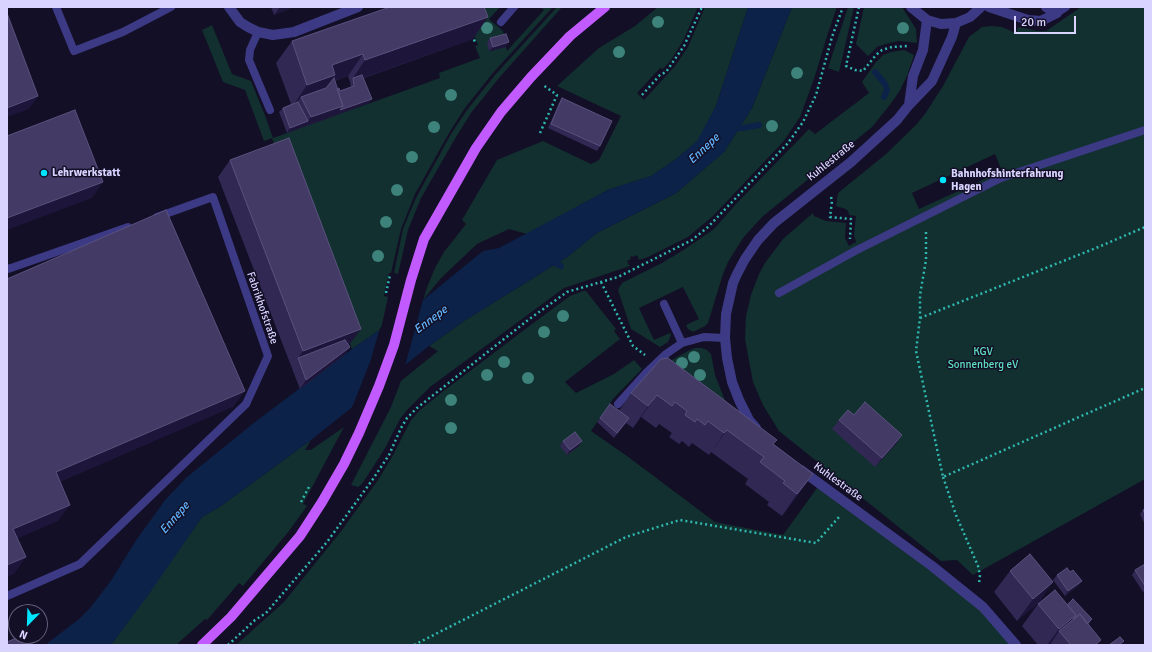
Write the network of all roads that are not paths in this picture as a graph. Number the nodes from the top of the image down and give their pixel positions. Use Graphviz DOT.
graph roads {
  1 [pos="56,7"];
  2 [pos="171,7"];
  3 [pos="229,7"];
  4 [pos="358,7"];
  5 [pos="514,7"];
  6 [pos="605,7"];
  7 [pos="911,7"];
  8 [pos="981,7"];
  9 [pos="989,7"];
  10 [pos="1046,7"];
  11 [pos="1066,7"];
  12 [pos="1057,13"];
  13 [pos="927,20"];
  14 [pos="501,22"];
  15 [pos="956,23"];
  16 [pos="258,32"];
  17 [pos="909,104"];
  18 [pos="270,110"];
  19 [pos="1145,130"];
  20 [pos="7,269"];
  21 [pos="779,293"];
  22 [pos="664,304"];
  23 [pos="725,338"];
  24 [pos="682,343"];
  25 [pos="618,404"];
  26 [pos="763,437"];
  27 [pos="793,465"];
  28 [pos="7,596"];
  29 [pos="202,645"];
  30 [pos="1016,645"];
  1 -- 2 [label="lane"];
  3 -- 16 [label="street"];
  4 -- 16 [label="street"];
  5 -- 14 [label="lane"];
  6 -- 29 [label="main road"];
  7 -- 13 [label="street"];
  8 -- 15 [label="street"];
  9 -- 12 [label="street"];
  10 -- 12 [label="street"];
  11 -- 12 [label="lane"];
  13 -- 15 [label="street"];
  13 -- 17 [label="street, Kuhlestraße"];
  15 -- 17 [label="street, Kuhlestraße"];
  16 -- 18 [label="lane"];
  17 -- 23 [label="street, Kuhlestraße"];
  19 -- 21 [label="lane"];
  20 -- 28 [label="lane, Fabrikhofstraße"];
  22 -- 24 [label="lane"];
  23 -- 24 [label="lane"];
  23 -- 26 [label="street, Kuhlestraße"];
  24 -- 25 [label="lane"];
  27 -- 30 [label="street, Kuhlestraße"];
}
